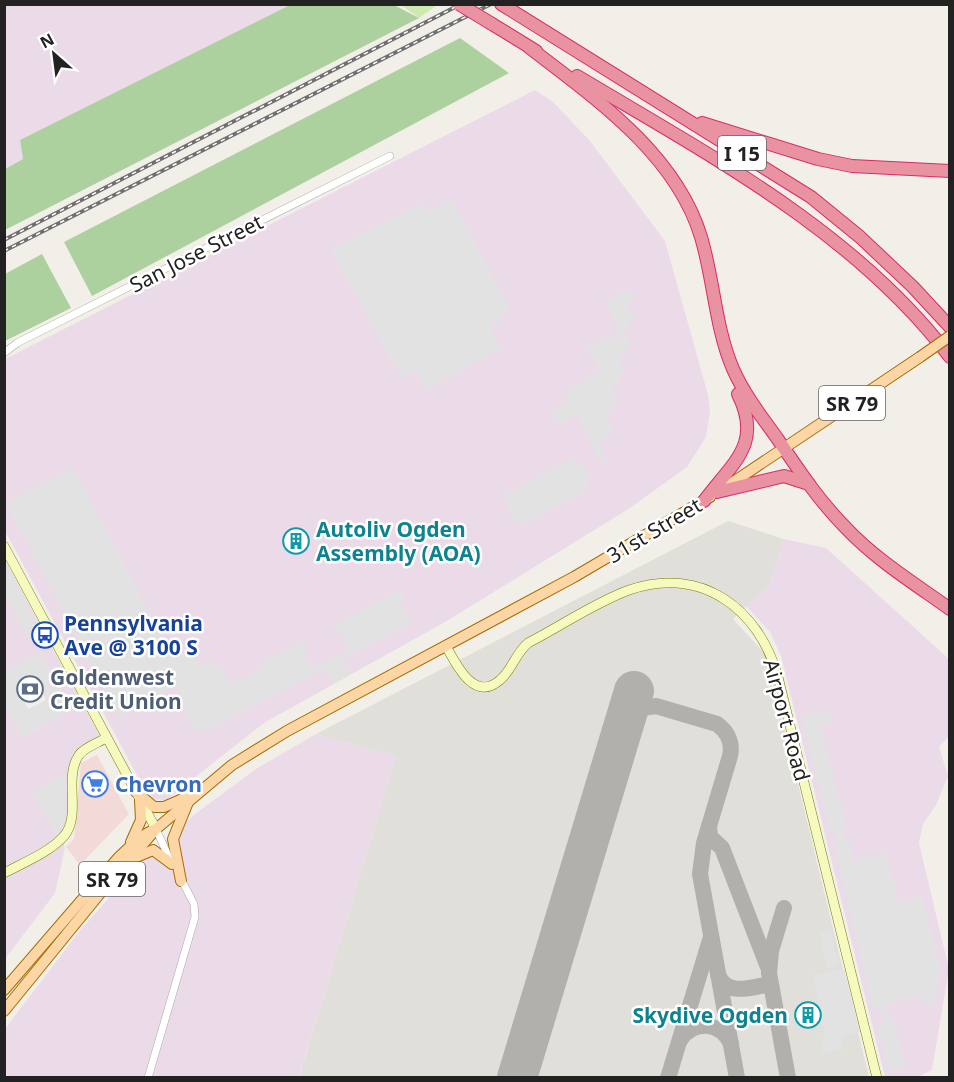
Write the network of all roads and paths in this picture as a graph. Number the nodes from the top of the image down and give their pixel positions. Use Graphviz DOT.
graph roads {
  1 [pos="459,4"];
  2 [pos="506,8"];
  3 [pos="530,48"];
  4 [pos="678,114"];
  5 [pos="390,156"];
  6 [pos="950,171"];
  7 [pos="950,327"];
  8 [pos="950,336"];
  9 [pos="723,341"];
  10 [pos="4,353"];
  11 [pos="950,357"];
  12 [pos="785,449"];
  13 [pos="809,484"];
  14 [pos="717,492"];
  15 [pos="704,501"];
  16 [pos="4,546"];
  17 [pos="950,609"];
  18 [pos="446,646"];
  19 [pos="106,738"];
  20 [pos="138,796"];
  21 [pos="191,797"];
  22 [pos="156,829"];
  23 [pos="129,846"];
  24 [pos="131,860"];
  25 [pos="172,864"];
  26 [pos="4,873"];
  27 [pos="181,881"];
  28 [pos="4,990"];
  29 [pos="4,1011"];
  30 [pos="148,1077"];
  31 [pos="877,1077"];
  1 -- 3 [label="highway, I 15, bridge"];
  2 -- 4 [label="highway, I 15"];
  3 -- 9 [label="highway"];
  3 -- 11 [label="highway, I 15"];
  4 -- 6 [label="highway"];
  4 -- 7 [label="highway, I 15"];
  5 -- 10 [label="street, San Jose Street"];
  8 -- 12 [label="main road, 31st Street / SR 79, bridge"];
  9 -- 12 [label="highway"];
  9 -- 15 [label="highway"];
  12 -- 13 [label="highway"];
  12 -- 14 [label="main road, 31st Street / SR 79"];
  13 -- 14 [label="highway"];
  13 -- 17 [label="highway"];
  14 -- 15 [label="main road, 31st Street / SR 79"];
  15 -- 18 [label="main road, 31st Street / SR 79"];
  16 -- 19 [label="street"];
  18 -- 21 [label="main road, 31st Street / SR 79"];
  18 -- 31 [label="street, Airport Road"];
  19 -- 20 [label="street"];
  19 -- 26 [label="street"];
  20 -- 21 [label="main road"];
  20 -- 22 [label="street"];
  20 -- 23 [label="main road"];
  21 -- 22 [label="main road, SR 79"];
  21 -- 27 [label="main road"];
  22 -- 23 [label="main road, SR 79"];
  22 -- 24 [label="main road, SR 79"];
  22 -- 25 [label="street"];
  23 -- 28 [label="main road, SR 79"];
  24 -- 25 [label="main road"];
  24 -- 29 [label="main road, SR 79"];
  25 -- 27 [label="street"];
  27 -- 30 [label="street"];
}
